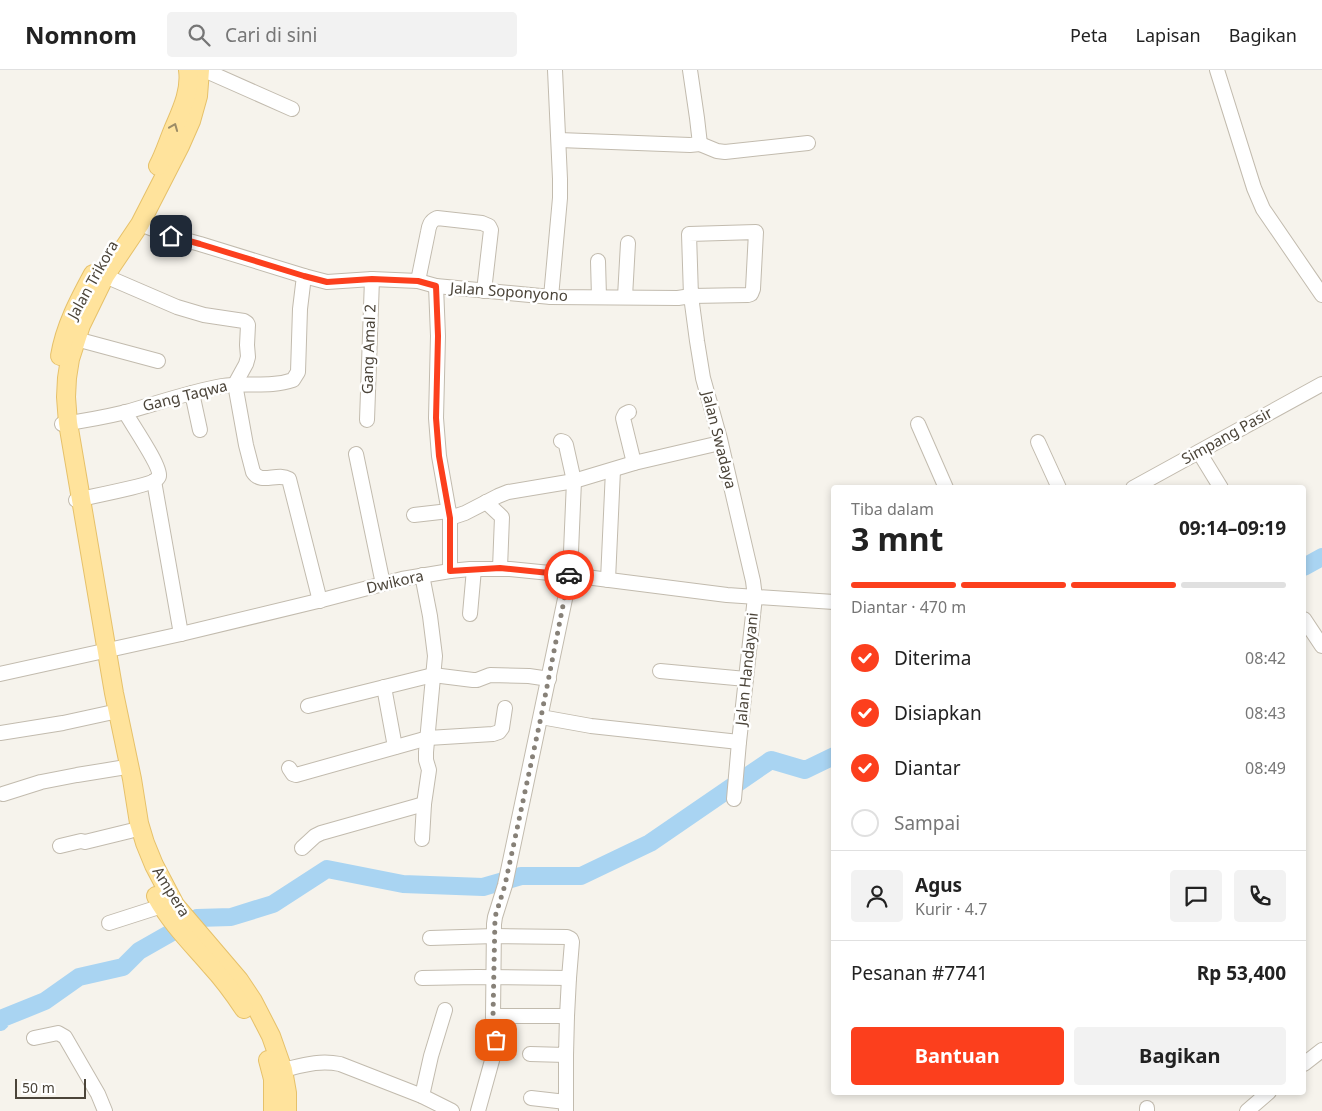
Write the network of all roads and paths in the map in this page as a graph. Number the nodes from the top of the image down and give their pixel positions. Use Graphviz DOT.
graph roads {
  1 [pos="188,70"];
  2 [pos="200,70"];
  3 [pos="204,70"];
  4 [pos="555,70"];
  5 [pos="690,70"];
  6 [pos="1217,70"];
  7 [pos="292,109"];
  8 [pos="559,140"];
  9 [pos="700,144"];
  10 [pos="808,144"];
  11 [pos="140,224"];
  12 [pos="628,243"];
  13 [pos="598,261"];
  14 [pos="105,276"];
  15 [pos="304,276"];
  16 [pos="372,279"];
  17 [pos="418,281"];
  18 [pos="436,286"];
  19 [pos="484,291"];
  20 [pos="1322,295"];
  21 [pos="551,297"];
  22 [pos="599,297"];
  23 [pos="625,297"];
  24 [pos="685,297"];
  25 [pos="76,339"];
  26 [pos="158,361"];
  27 [pos="235,384"];
  28 [pos="1322,384"];
  29 [pos="192,393"];
  30 [pos="125,412"];
  31 [pos="629,412"];
  32 [pos="367,420"];
  33 [pos="65,423"];
  34 [pos="918,424"];
  35 [pos="200,430"];
  36 [pos="561,441"];
  37 [pos="1038,442"];
  38 [pos="720,444"];
  39 [pos="1199,452"];
  40 [pos="356,454"];
  41 [pos="634,463"];
  42 [pos="613,470"];
  43 [pos="154,481"];
  44 [pos="574,481"];
  45 [pos="945,485"];
  46 [pos="1058,485"];
  47 [pos="1138,485"];
  48 [pos="1219,485"];
  49 [pos="79,499"];
  50 [pos="486,502"];
  51 [pos="449,514"];
  52 [pos="414,515"];
  53 [pos="500,568"];
  54 [pos="474,569"];
  55 [pos="450,571"];
  56 [pos="422,575"];
  57 [pos="570,575"];
  58 [pos="608,580"];
  59 [pos="383,584"];
  60 [pos="754,597"];
  61 [pos="320,601"];
  62 [pos="831,602"];
  63 [pos="470,614"];
  64 [pos="1306,622"];
  65 [pos="181,634"];
  66 [pos="1322,646"];
  67 [pos="104,651"];
  68 [pos="660,670"];
  69 [pos="0,674"];
  70 [pos="433,675"];
  71 [pos="548,679"];
  72 [pos="746,679"];
  73 [pos="384,687"];
  74 [pos="308,706"];
  75 [pos="505,708"];
  76 [pos="115,712"];
  77 [pos="541,717"];
  78 [pos="0,733"];
  79 [pos="428,738"];
  80 [pos="739,742"];
  81 [pos="395,747"];
  82 [pos="120,768"];
  83 [pos="289,768"];
  84 [pos="3,794"];
  85 [pos="734,799"];
  86 [pos="424,804"];
  87 [pos="130,831"];
  88 [pos="422,839"];
  89 [pos="60,846"];
  90 [pos="302,848"];
  91 [pos="171,912"];
  92 [pos="108,922"];
  93 [pos="494,936"];
  94 [pos="430,938"];
  95 [pos="195,939"];
  96 [pos="494,977"];
  97 [pos="422,978"];
  98 [pos="569,978"];
  99 [pos="445,1010"];
  100 [pos="493,1016"];
  101 [pos="567,1016"];
  102 [pos="34,1038"];
  103 [pos="1322,1050"];
  104 [pos="530,1054"];
  105 [pos="566,1055"];
  106 [pos="1306,1062"];
  107 [pos="284,1070"];
  108 [pos="280,1092"];
  109 [pos="1266,1095"];
  110 [pos="422,1096"];
  111 [pos="531,1098"];
  112 [pos="566,1107"];
  113 [pos="105,1111"];
  114 [pos="273,1111"];
  115 [pos="287,1111"];
  116 [pos="450,1111"];
  117 [pos="478,1111"];
  118 [pos="1247,1111"];
  33 -- 1 [label="main road, Jalan Trikora, one-way"];
  2 -- 11 [label="main road, Jalan Trikora"];
  3 -- 7 [label="street"];
  4 -- 8 [label="street"];
  5 -- 9 [label="street"];
  6 -- 20 [label="street"];
  8 -- 9 [label="street"];
  8 -- 21 [label="street"];
  9 -- 10 [label="street"];
  11 -- 14 [label="main road, Jalan Trikora"];
  11 -- 15 [label="street, Jalan Soponyono"];
  12 -- 23 [label="street"];
  13 -- 22 [label="street"];
  14 -- 25 [label="main road, Jalan Trikora"];
  14 -- 27 [label="street"];
  15 -- 16 [label="street, Jalan Soponyono"];
  15 -- 27 [label="street, Gang Taqwa"];
  16 -- 17 [label="street, Jalan Soponyono"];
  16 -- 32 [label="street, Gang Amal 2"];
  17 -- 18 [label="street, Jalan Soponyono"];
  17 -- 19 [label="street"];
  18 -- 19 [label="street, Jalan Soponyono"];
  18 -- 51 [label="street"];
  19 -- 21 [label="street, Jalan Soponyono"];
  21 -- 22 [label="street, Jalan Soponyono"];
  22 -- 23 [label="street, Jalan Soponyono"];
  23 -- 24 [label="street, Jalan Soponyono"];
  24 -- 24 [label="street, Jalan Soponyono"];
  24 -- 38 [label="street, Jalan Swadaya"];
  25 -- 26 [label="street"];
  25 -- 33 [label="main road, Jalan Trikora"];
  27 -- 29 [label="street, Gang Taqwa"];
  27 -- 61 [label="street"];
  28 -- 39 [label="street, Simpang Pasir"];
  29 -- 30 [label="street, Gang Taqwa"];
  29 -- 35 [label="street"];
  30 -- 33 [label="street, Gang Taqwa"];
  30 -- 43 [label="street"];
  31 -- 41 [label="street"];
  33 -- 49 [label="main road, Jalan Trikora"];
  34 -- 45 [label="street"];
  36 -- 44 [label="street"];
  37 -- 46 [label="street"];
  38 -- 41 [label="street"];
  38 -- 60 [label="street, Jalan Swadaya"];
  39 -- 47 [label="street, Simpang Pasir"];
  39 -- 48 [label="street"];
  40 -- 59 [label="street"];
  41 -- 42 [label="street"];
  42 -- 44 [label="street"];
  42 -- 58 [label="street"];
  43 -- 49 [label="street"];
  43 -- 65 [label="street"];
  44 -- 50 [label="street"];
  44 -- 57 [label="street"];
  49 -- 67 [label="main road, Jalan Trikora"];
  50 -- 51 [label="street"];
  50 -- 53 [label="street"];
  51 -- 52 [label="street"];
  51 -- 55 [label="street"];
  53 -- 54 [label="street, Dwikora"];
  53 -- 57 [label="street, Dwikora"];
  54 -- 55 [label="street, Dwikora"];
  54 -- 63 [label="street"];
  55 -- 56 [label="street, Dwikora"];
  56 -- 59 [label="street, Dwikora"];
  56 -- 70 [label="street"];
  57 -- 58 [label="street, Dwikora"];
  57 -- 71 [label="street"];
  58 -- 60 [label="street, Dwikora"];
  59 -- 61 [label="street, Dwikora"];
  60 -- 62 [label="street"];
  60 -- 72 [label="street, Jalan Handayani"];
  61 -- 65 [label="street, Dwikora"];
  64 -- 66 [label="street"];
  65 -- 67 [label="street, Dwikora"];
  67 -- 69 [label="street, Dwikora"];
  67 -- 76 [label="main road, Ampera"];
  68 -- 72 [label="street"];
  70 -- 71 [label="street"];
  70 -- 73 [label="street"];
  70 -- 79 [label="street"];
  71 -- 77 [label="street"];
  72 -- 80 [label="street, Jalan Handayani"];
  73 -- 74 [label="street"];
  73 -- 81 [label="street"];
  75 -- 79 [label="street"];
  76 -- 78 [label="street"];
  76 -- 82 [label="main road, Ampera"];
  76 -- 91 [label="main road, Ampera"];
  77 -- 80 [label="street"];
  77 -- 93 [label="street"];
  79 -- 81 [label="street"];
  79 -- 86 [label="street"];
  80 -- 85 [label="street, Jalan Handayani"];
  81 -- 83 [label="street"];
  82 -- 84 [label="street"];
  82 -- 87 [label="main road, Ampera"];
  86 -- 88 [label="street"];
  86 -- 90 [label="street"];
  87 -- 89 [label="street"];
  87 -- 91 [label="main road, Ampera"];
  91 -- 92 [label="street"];
  91 -- 95 [label="main road, Ampera"];
  93 -- 94 [label="street"];
  93 -- 96 [label="street"];
  93 -- 98 [label="street"];
  95 -- 107 [label="main road, Ampera"];
  95 -- 108 [label="main road, Ampera"];
  96 -- 97 [label="street"];
  96 -- 98 [label="street"];
  96 -- 100 [label="street"];
  98 -- 101 [label="street"];
  99 -- 110 [label="street"];
  100 -- 101 [label="street"];
  100 -- 117 [label="street"];
  101 -- 105 [label="street"];
  102 -- 113 [label="street"];
  103 -- 106 [label="street"];
  104 -- 105 [label="street"];
  105 -- 112 [label="street"];
  107 -- 108 [label="main road, Ampera"];
  107 -- 110 [label="street"];
  108 -- 114 [label="main road, Ampera"];
  108 -- 115 [label="main road, Ampera"];
  109 -- 118 [label="street"];
  110 -- 116 [label="street"];
  111 -- 112 [label="street"];
}
